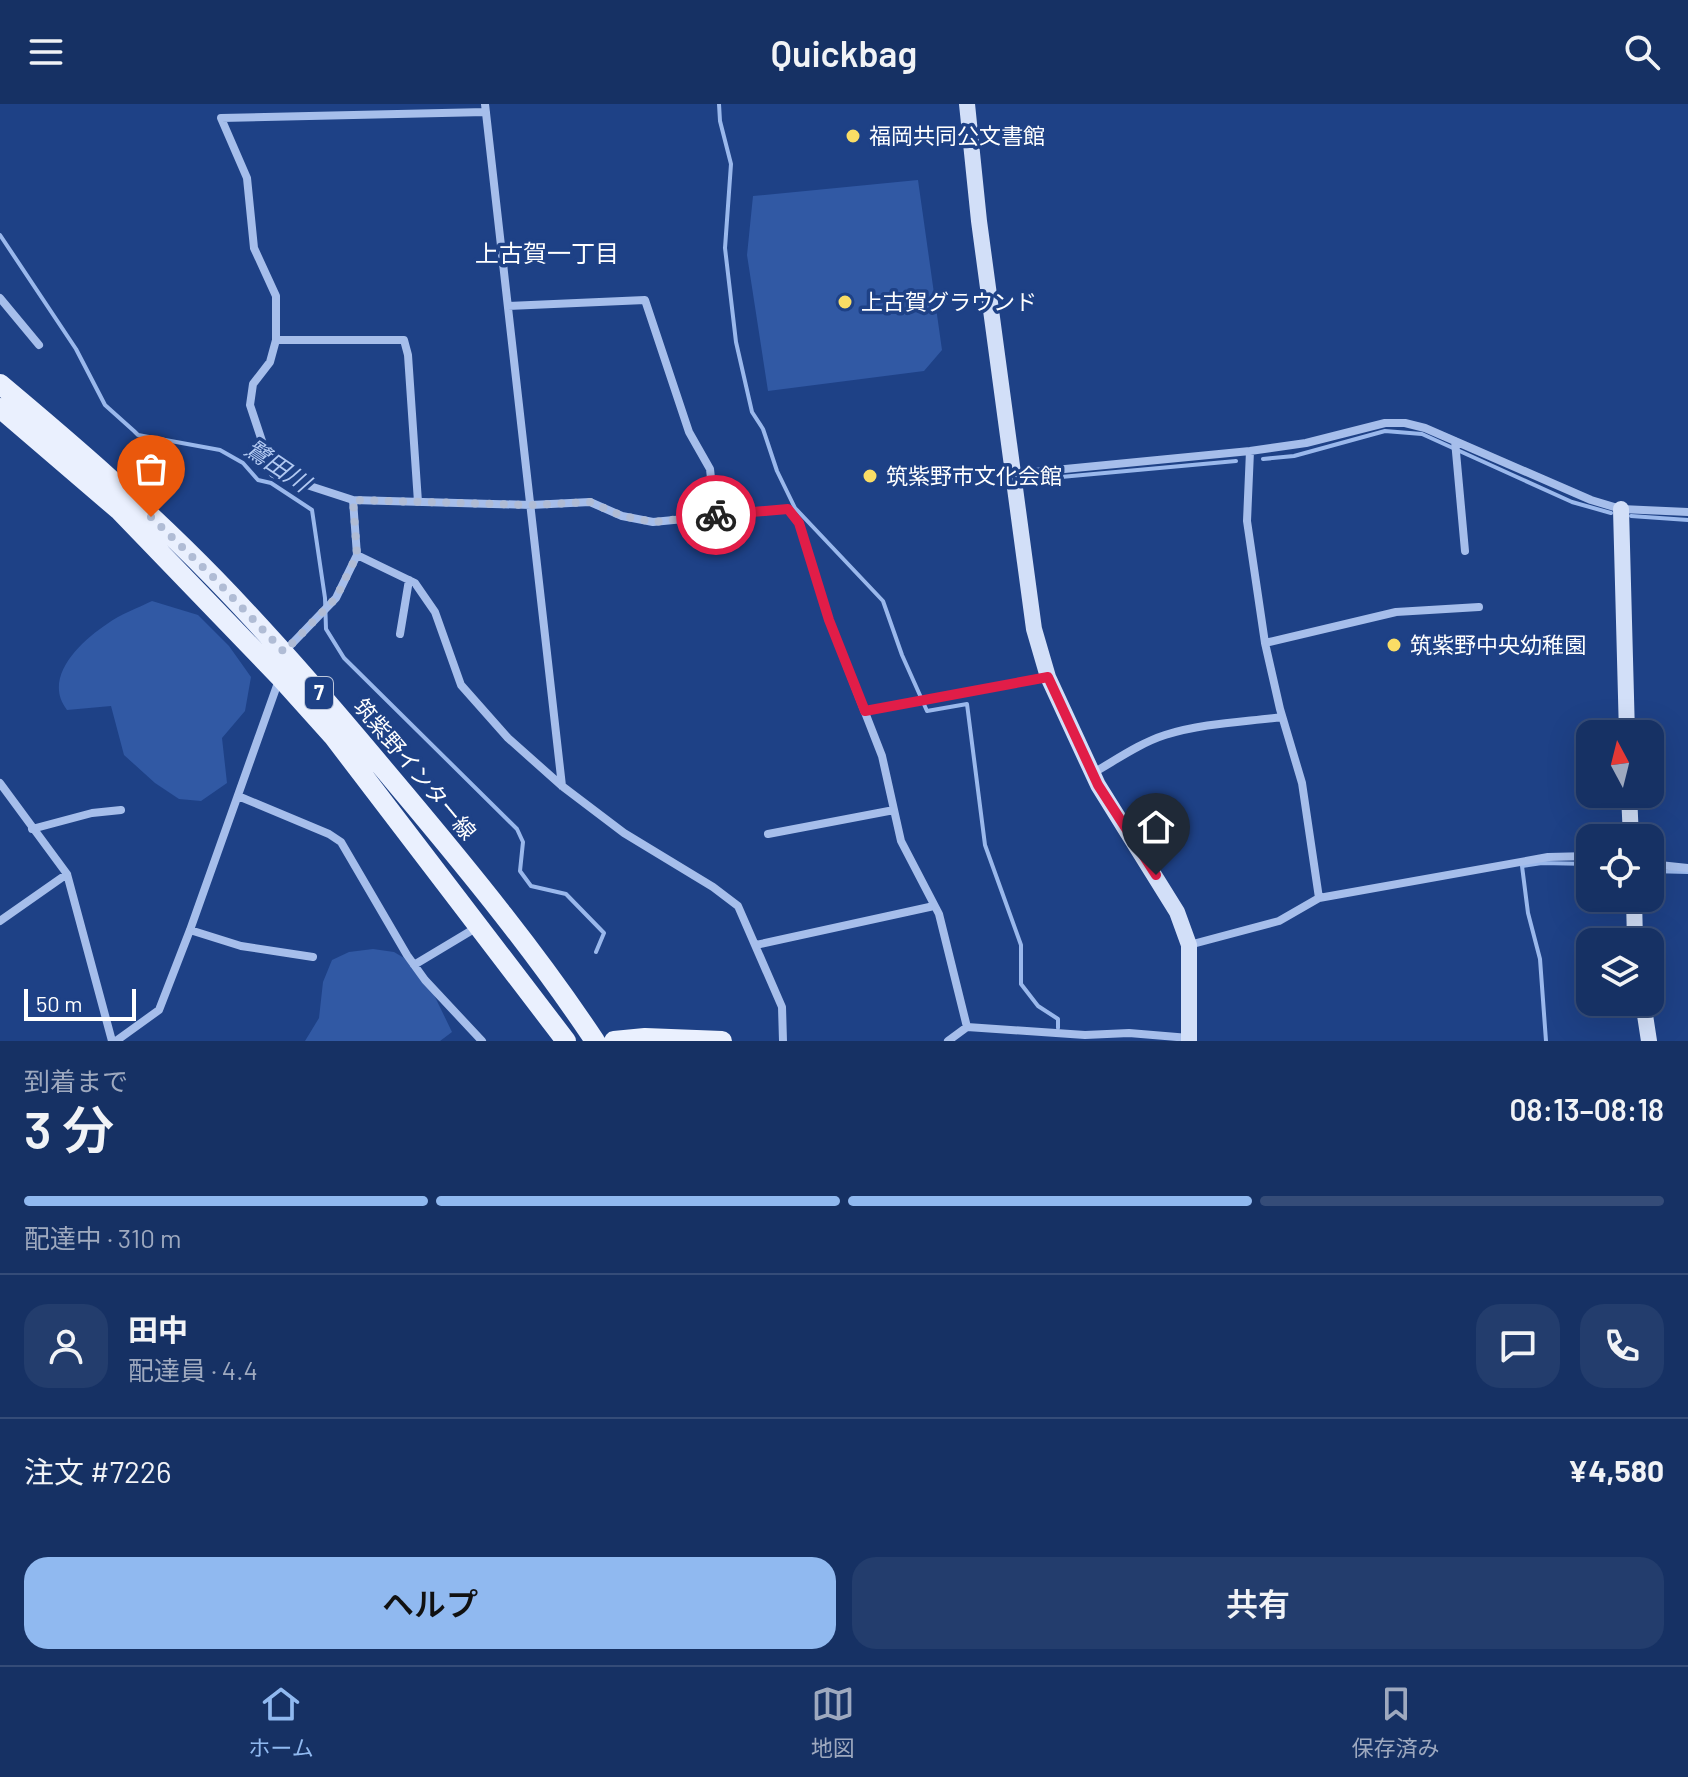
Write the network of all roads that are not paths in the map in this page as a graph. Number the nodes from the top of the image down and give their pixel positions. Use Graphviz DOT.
graph roads {
  1 [pos="967,104"];
  2 [pos="486,108"];
  3 [pos="0,298"];
  4 [pos="508,306"];
  5 [pos="276,340"];
  6 [pos="39,345"];
  7 [pos="0,384"];
  8 [pos="0,408"];
  9 [pos="1455,441"];
  10 [pos="1250,451"];
  11 [pos="1013,474"];
  12 [pos="353,500"];
  13 [pos="418,502"];
  14 [pos="531,505"];
  15 [pos="1621,509"];
  16 [pos="1688,512"];
  17 [pos="715,515"];
  18 [pos="1465,551"];
  19 [pos="357,555"];
  20 [pos="409,580"];
  21 [pos="1479,607"];
  22 [pos="400,634"];
  23 [pos="1265,643"];
  24 [pos="284,652"];
  25 [pos="280,677"];
  26 [pos="1048,677"];
  27 [pos="865,711"];
  28 [pos="1282,717"];
  29 [pos="1627,720"];
  30 [pos="1092,774"];
  31 [pos="0,783"];
  32 [pos="562,786"];
  33 [pos="238,796"];
  34 [pos="121,810"];
  35 [pos="894,810"];
  36 [pos="32,829"];
  37 [pos="768,834"];
  38 [pos="1576,856"];
  39 [pos="1664,865"];
  40 [pos="1688,868"];
  41 [pos="67,874"];
  42 [pos="1319,898"];
  43 [pos="934,906"];
  44 [pos="0,921"];
  45 [pos="480,925"];
  46 [pos="190,930"];
  47 [pos="756,945"];
  48 [pos="1189,945"];
  49 [pos="313,957"];
  50 [pos="414,965"];
  51 [pos="1645,1016"];
  52 [pos="967,1027"];
  53 [pos="1189,1039"];
  54 [pos="114,1041"];
  55 [pos="482,1041"];
  56 [pos="566,1041"];
  57 [pos="595,1041"];
  58 [pos="614,1041"];
  59 [pos="722,1041"];
  60 [pos="783,1041"];
  61 [pos="948,1041"];
  62 [pos="1649,1041"];
  1 -- 11 [label="main road"];
  2 -- 4 [label="street"];
  2 -- 5 [label="street"];
  3 -- 6 [label="street"];
  4 -- 14 [label="street"];
  4 -- 17 [label="street"];
  5 -- 12 [label="street"];
  5 -- 13 [label="street"];
  7 -- 24 [label="main road, 筑紫野インター線 / 7"];
  8 -- 25 [label="main road, 筑紫野インター線 / 7"];
  9 -- 10 [label="street"];
  9 -- 15 [label="street"];
  9 -- 18 [label="street"];
  10 -- 11 [label="street"];
  10 -- 23 [label="street"];
  11 -- 26 [label="main road"];
  12 -- 13 [label="street"];
  12 -- 19 [label="street"];
  13 -- 14 [label="street"];
  14 -- 17 [label="street"];
  14 -- 32 [label="street"];
  15 -- 16 [label="street"];
  15 -- 29 [label="main road"];
  17 -- 27 [label="street"];
  19 -- 20 [label="street"];
  19 -- 24 [label="street"];
  20 -- 22 [label="street"];
  20 -- 32 [label="street"];
  21 -- 23 [label="street"];
  23 -- 28 [label="street"];
  24 -- 57 [label="main road, 筑紫野インター線 / 7"];
  25 -- 33 [label="street"];
  25 -- 45 [label="main road, 筑紫野インター線 / 7"];
  26 -- 27 [label="street"];
  26 -- 30 [label="main road"];
  27 -- 35 [label="street"];
  28 -- 30 [label="street"];
  28 -- 42 [label="street"];
  30 -- 48 [label="main road"];
  31 -- 36 [label="street"];
  32 -- 47 [label="street"];
  33 -- 46 [label="street"];
  33 -- 50 [label="street"];
  34 -- 36 [label="street"];
  35 -- 37 [label="street"];
  35 -- 43 [label="street"];
  36 -- 41 [label="street"];
  38 -- 42 [label="street"];
  39 -- 40 [label="street"];
  41 -- 44 [label="street"];
  41 -- 54 [label="street"];
  42 -- 48 [label="street"];
  43 -- 47 [label="street"];
  43 -- 52 [label="street"];
  45 -- 50 [label="street"];
  45 -- 56 [label="main road, 筑紫野インター線 / 7"];
  46 -- 49 [label="street"];
  46 -- 54 [label="street"];
  47 -- 60 [label="street"];
  48 -- 53 [label="main road"];
  50 -- 55 [label="street"];
  51 -- 62 [label="main road"];
  52 -- 53 [label="street"];
  52 -- 61 [label="street"];
  58 -- 59 [label="main road"];
}
